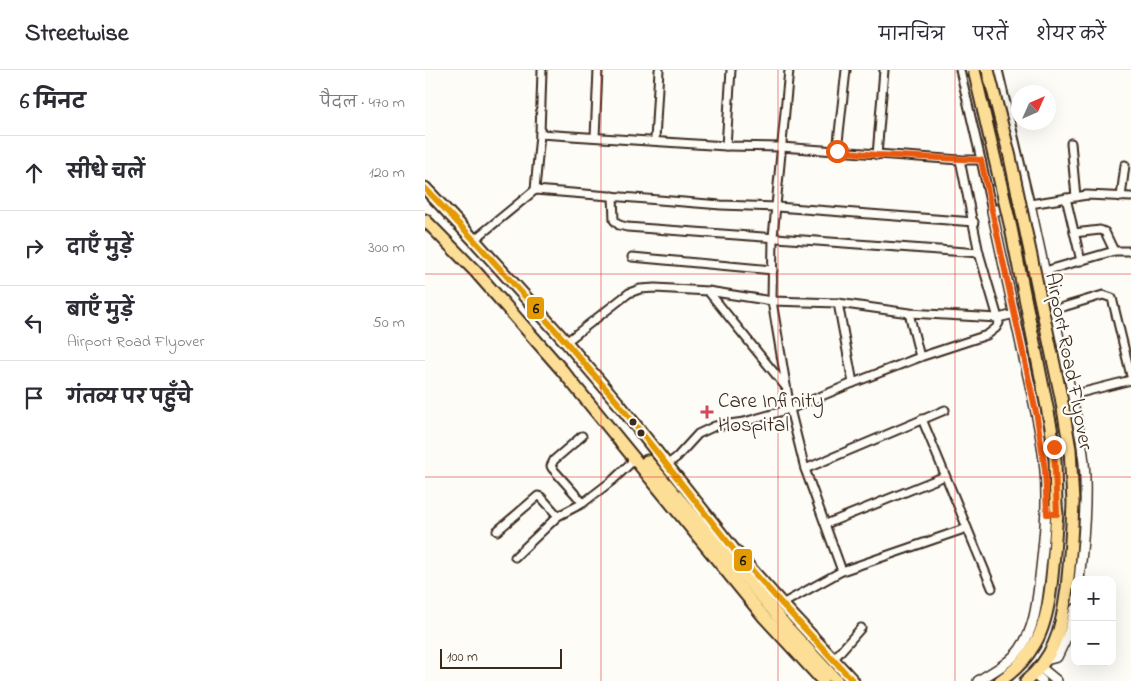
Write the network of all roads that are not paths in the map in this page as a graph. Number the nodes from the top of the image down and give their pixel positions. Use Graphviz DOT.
graph roads {
  1 [pos="542,70"];
  2 [pos="598,70"];
  3 [pos="659,70"];
  4 [pos="731,70"];
  5 [pos="789,70"];
  6 [pos="846,70"];
  7 [pos="884,70"];
  8 [pos="960,70"];
  9 [pos="974,70"];
  10 [pos="988,70"];
  11 [pos="998,70"];
  12 [pos="540,134"];
  13 [pos="595,137"];
  14 [pos="655,140"];
  15 [pos="1071,143"];
  16 [pos="726,146"];
  17 [pos="781,147"];
  18 [pos="837,151"];
  19 [pos="877,155"];
  20 [pos="961,160"];
  21 [pos="981,160"];
  22 [pos="1125,165"];
  23 [pos="425,188"];
  24 [pos="535,190"];
  25 [pos="613,196"];
  26 [pos="1121,196"];
  27 [pos="1076,197"];
  28 [pos="1131,197"];
  29 [pos="1066,198"];
  30 [pos="1030,204"];
  31 [pos="777,207"];
  32 [pos="992,211"];
  33 [pos="425,220"];
  34 [pos="974,222"];
  35 [pos="1074,233"];
  36 [pos="773,237"];
  37 [pos="474,240"];
  38 [pos="1114,251"];
  39 [pos="1131,251"];
  40 [pos="979,253"];
  41 [pos="632,257"];
  42 [pos="1081,261"];
  43 [pos="773,270"];
  44 [pos="1045,271"];
  45 [pos="708,291"];
  46 [pos="772,301"];
  47 [pos="838,303"];
  48 [pos="1053,310"];
  49 [pos="909,313"];
  50 [pos="1015,314"];
  51 [pos="998,318"];
  52 [pos="566,342"];
  53 [pos="920,357"];
  54 [pos="561,369"];
  55 [pos="1131,376"];
  56 [pos="1131,380"];
  57 [pos="853,382"];
  58 [pos="786,387"];
  59 [pos="1072,395"];
  60 [pos="790,409"];
  61 [pos="945,410"];
  62 [pos="922,419"];
  63 [pos="583,436"];
  64 [pos="635,459"];
  65 [pos="667,464"];
  66 [pos="805,468"];
  67 [pos="945,476"];
  68 [pos="583,502"];
  69 [pos="1053,511"];
  70 [pos="558,516"];
  71 [pos="826,524"];
  72 [pos="967,528"];
  73 [pos="497,531"];
  74 [pos="515,557"];
  75 [pos="842,571"];
  76 [pos="1079,576"];
  77 [pos="992,588"];
  78 [pos="781,604"];
  79 [pos="1072,621"];
  80 [pos="861,628"];
  81 [pos="833,660"];
  82 [pos="1038,672"];
  83 [pos="823,681"];
  84 [pos="837,681"];
  85 [pos="853,681"];
  86 [pos="978,681"];
  87 [pos="1000,681"];
  88 [pos="1057,681"];
  1 -- 12 [label="street"];
  2 -- 13 [label="street"];
  3 -- 14 [label="street"];
  4 -- 16 [label="street"];
  5 -- 17 [label="street"];
  6 -- 18 [label="street"];
  7 -- 19 [label="street"];
  8 -- 21 [label="street"];
  9 -- 69 [label="main road, Airport Road Flyover, bridge"];
  10 -- 82 [label="main road, Airport Road Flyover, bridge"];
  11 -- 30 [label="street"];
  12 -- 13 [label="street"];
  12 -- 24 [label="street"];
  13 -- 14 [label="street"];
  14 -- 16 [label="street"];
  15 -- 27 [label="street"];
  16 -- 17 [label="street"];
  17 -- 18 [label="street"];
  17 -- 31 [label="street"];
  18 -- 19 [label="street"];
  19 -- 20 [label="street"];
  20 -- 21 [label="street"];
  20 -- 34 [label="street"];
  21 -- 32 [label="street"];
  22 -- 26 [label="street"];
  23 -- 37 [label="main road"];
  24 -- 25 [label="street"];
  24 -- 37 [label="street"];
  25 -- 31 [label="street"];
  25 -- 36 [label="street"];
  26 -- 27 [label="street"];
  26 -- 28 [label="street"];
  27 -- 29 [label="street"];
  29 -- 30 [label="street"];
  29 -- 35 [label="street"];
  30 -- 32 [label="street"];
  30 -- 44 [label="street"];
  31 -- 34 [label="street"];
  31 -- 36 [label="street"];
  32 -- 50 [label="street"];
  33 -- 54 [label="main road"];
  34 -- 40 [label="street"];
  35 -- 38 [label="street"];
  35 -- 42 [label="street"];
  36 -- 40 [label="street"];
  36 -- 43 [label="street"];
  37 -- 52 [label="main road"];
  38 -- 39 [label="street"];
  38 -- 42 [label="street"];
  40 -- 51 [label="street"];
  41 -- 43 [label="street"];
  42 -- 44 [label="street"];
  43 -- 46 [label="street"];
  44 -- 48 [label="street"];
  45 -- 46 [label="street"];
  45 -- 52 [label="street"];
  45 -- 58 [label="street"];
  46 -- 47 [label="street"];
  46 -- 58 [label="street"];
  47 -- 49 [label="street"];
  47 -- 57 [label="street"];
  48 -- 55 [label="street"];
  48 -- 59 [label="street"];
  49 -- 51 [label="street"];
  49 -- 53 [label="street"];
  50 -- 51 [label="street"];
  50 -- 69 [label="street"];
  51 -- 53 [label="street"];
  52 -- 65 [label="main road"];
  53 -- 57 [label="street"];
  54 -- 64 [label="main road"];
  54 -- 84 [label="main road"];
  56 -- 59 [label="street"];
  57 -- 60 [label="street"];
  58 -- 60 [label="street"];
  59 -- 76 [label="street"];
  60 -- 65 [label="street"];
  60 -- 66 [label="street"];
  61 -- 62 [label="street"];
  62 -- 66 [label="street"];
  62 -- 67 [label="street"];
  63 -- 68 [label="street"];
  64 -- 68 [label="street"];
  64 -- 83 [label="main road"];
  65 -- 78 [label="main road"];
  66 -- 71 [label="street"];
  67 -- 71 [label="street"];
  67 -- 72 [label="street"];
  68 -- 70 [label="street"];
  69 -- 86 [label="street"];
  69 -- 87 [label="main road, Airport Road Flyover"];
  70 -- 73 [label="street"];
  70 -- 74 [label="street"];
  71 -- 75 [label="street"];
  72 -- 75 [label="street"];
  72 -- 77 [label="street"];
  75 -- 78 [label="street"];
  78 -- 81 [label="main road"];
  79 -- 82 [label="street"];
  80 -- 81 [label="street"];
  81 -- 85 [label="main road"];
  82 -- 88 [label="street"];
}
